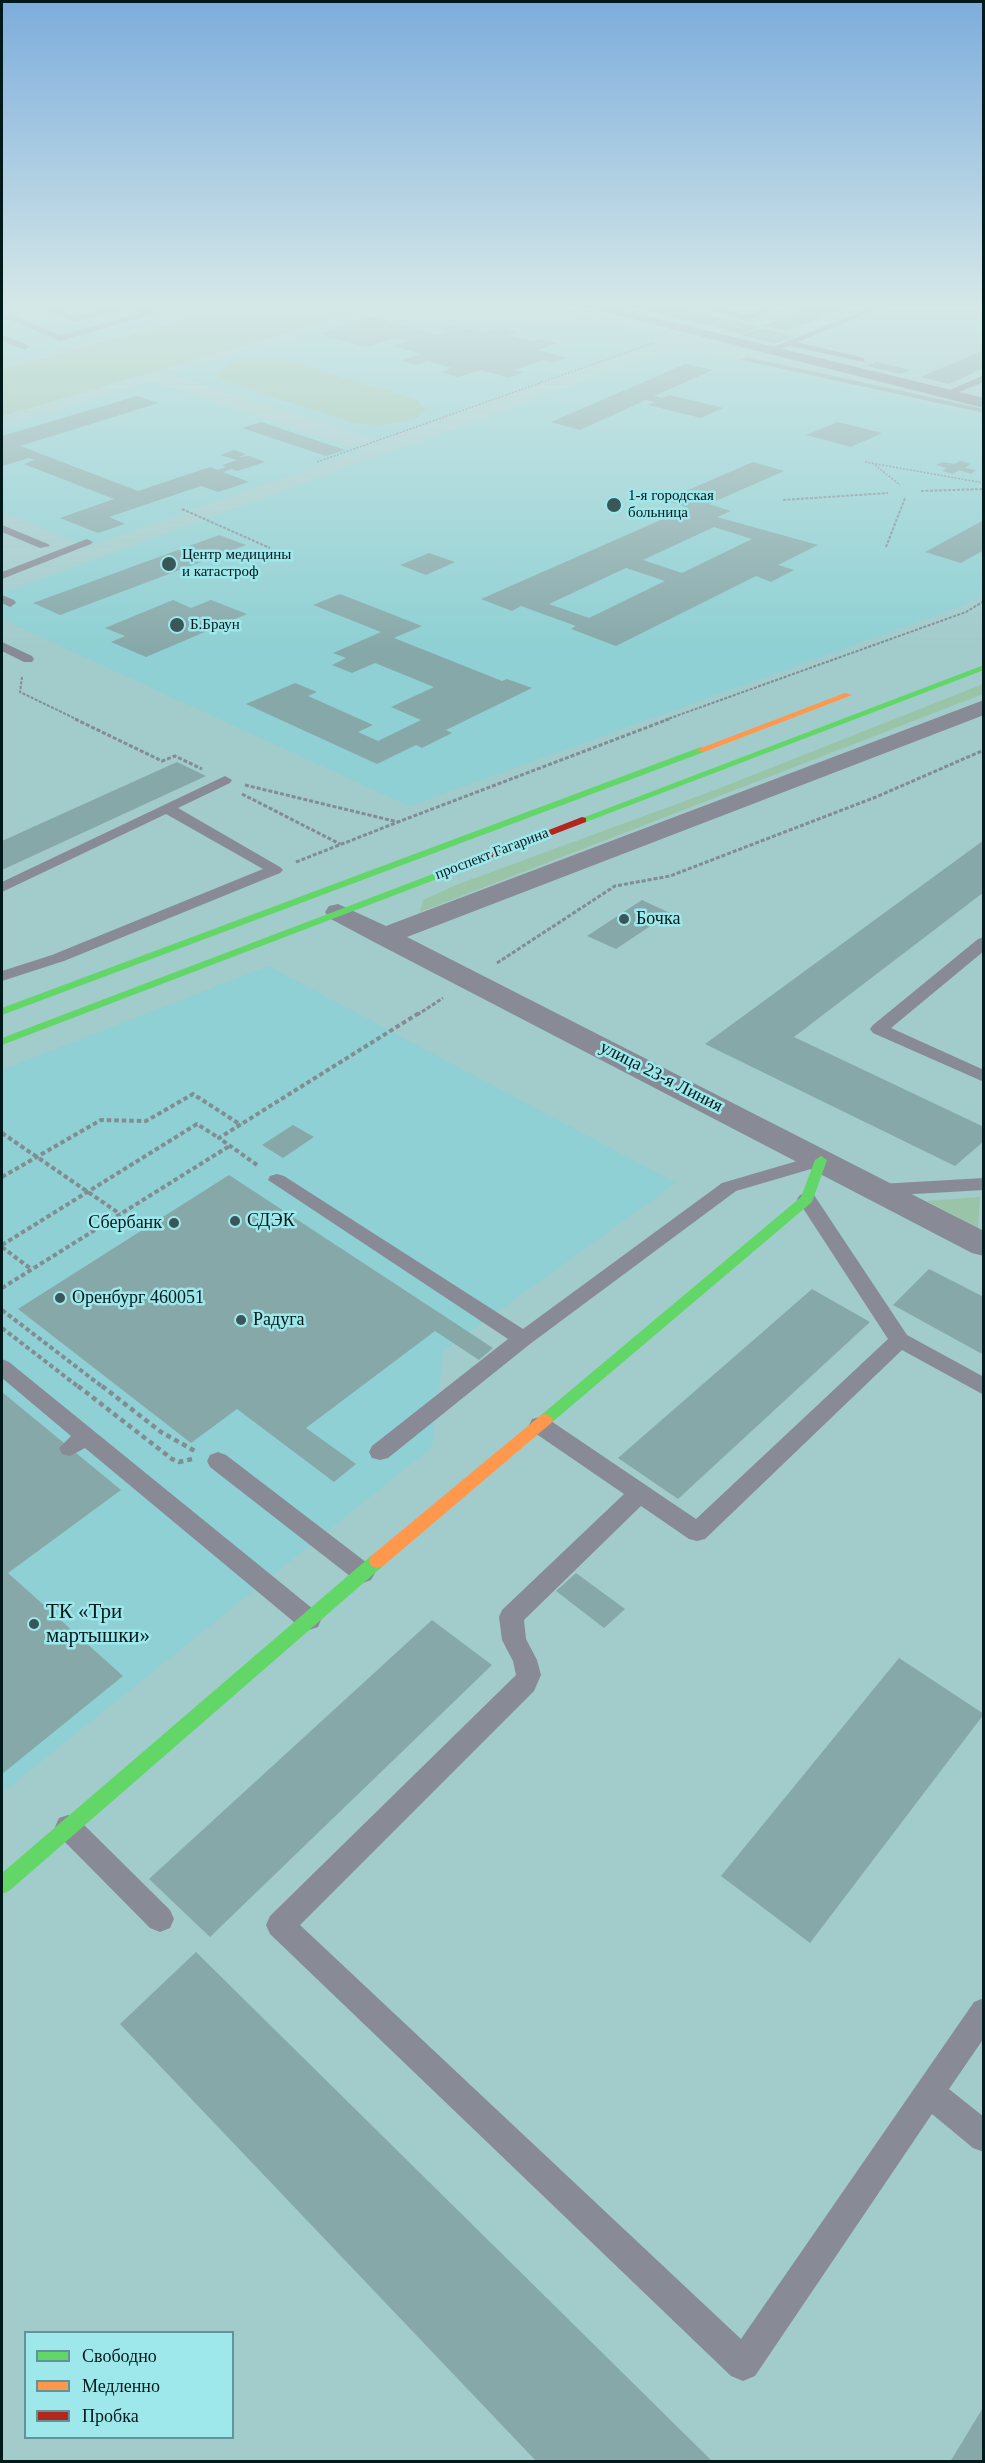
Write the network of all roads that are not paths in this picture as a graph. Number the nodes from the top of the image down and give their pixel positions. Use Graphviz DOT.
graph roads {
  1 [pos="2,528"];
  2 [pos="87,542"];
  3 [pos="12,558"];
  4 [pos="2,576"];
  5 [pos="2,646"];
  6 [pos="28,659"];
  7 [pos="984,667"];
  8 [pos="862,690"];
  9 [pos="984,707"];
  10 [pos="225,780"];
  11 [pos="168,809"];
  12 [pos="2,888"];
  13 [pos="338,912"];
  14 [pos="384,936"];
  15 [pos="984,942"];
  16 [pos="2,976"];
  17 [pos="2,1012"];
  18 [pos="2,1042"];
  19 [pos="984,1077"];
  20 [pos="821,1160"];
  21 [pos="277,1180"];
  22 [pos="984,1184"];
  23 [pos="880,1190"];
  24 [pos="807,1199"];
  25 [pos="984,1245"];
  26 [pos="523,1339"];
  27 [pos="900,1340"];
  28 [pos="2,1367"];
  29 [pos="984,1387"];
  30 [pos="540,1425"];
  31 [pos="380,1452"];
  32 [pos="209,1457"];
  33 [pos="640,1493"];
  34 [pos="363,1573"];
  35 [pos="309,1620"];
  36 [pos="68,1827"];
  37 [pos="2,1885"];
  38 [pos="160,1919"];
  39 [pos="984,2012"];
  40 [pos="929,2092"];
  41 [pos="984,2136"];
  1 -- 3 [label="lane"];
  2 -- 4 [label="lane"];
  5 -- 6 [label="lane"];
  7 -- 13 [label="main road, проспект Гагарина"];
  8 -- 17 [label="main road, проспект Гагарина"];
  9 -- 14 [label="street"];
  10 -- 11 [label="lane"];
  11 -- 12 [label="lane"];
  11 -- 16 [label="lane"];
  13 -- 14 [label="street, улица 23-я Линия"];
  13 -- 18 [label="main road, проспект Гагарина"];
  14 -- 20 [label="street, улица 23-я Линия"];
  15 -- 19 [label="lane"];
  20 -- 23 [label="street, улица 23-я Линия"];
  20 -- 24 [label="main road"];
  20 -- 26 [label="lane"];
  21 -- 26 [label="lane"];
  22 -- 23 [label="lane"];
  23 -- 25 [label="street, улица 23-я Линия"];
  24 -- 27 [label="lane"];
  24 -- 30 [label="main road"];
  26 -- 31 [label="lane"];
  27 -- 29 [label="lane"];
  27 -- 33 [label="lane"];
  28 -- 35 [label="lane"];
  30 -- 33 [label="lane"];
  30 -- 34 [label="main road"];
  32 -- 34 [label="lane"];
  33 -- 40 [label="lane"];
  34 -- 35 [label="main road"];
  35 -- 36 [label="main road"];
  36 -- 37 [label="main road"];
  36 -- 38 [label="lane"];
  39 -- 40 [label="lane"];
  40 -- 41 [label="lane"];
}
